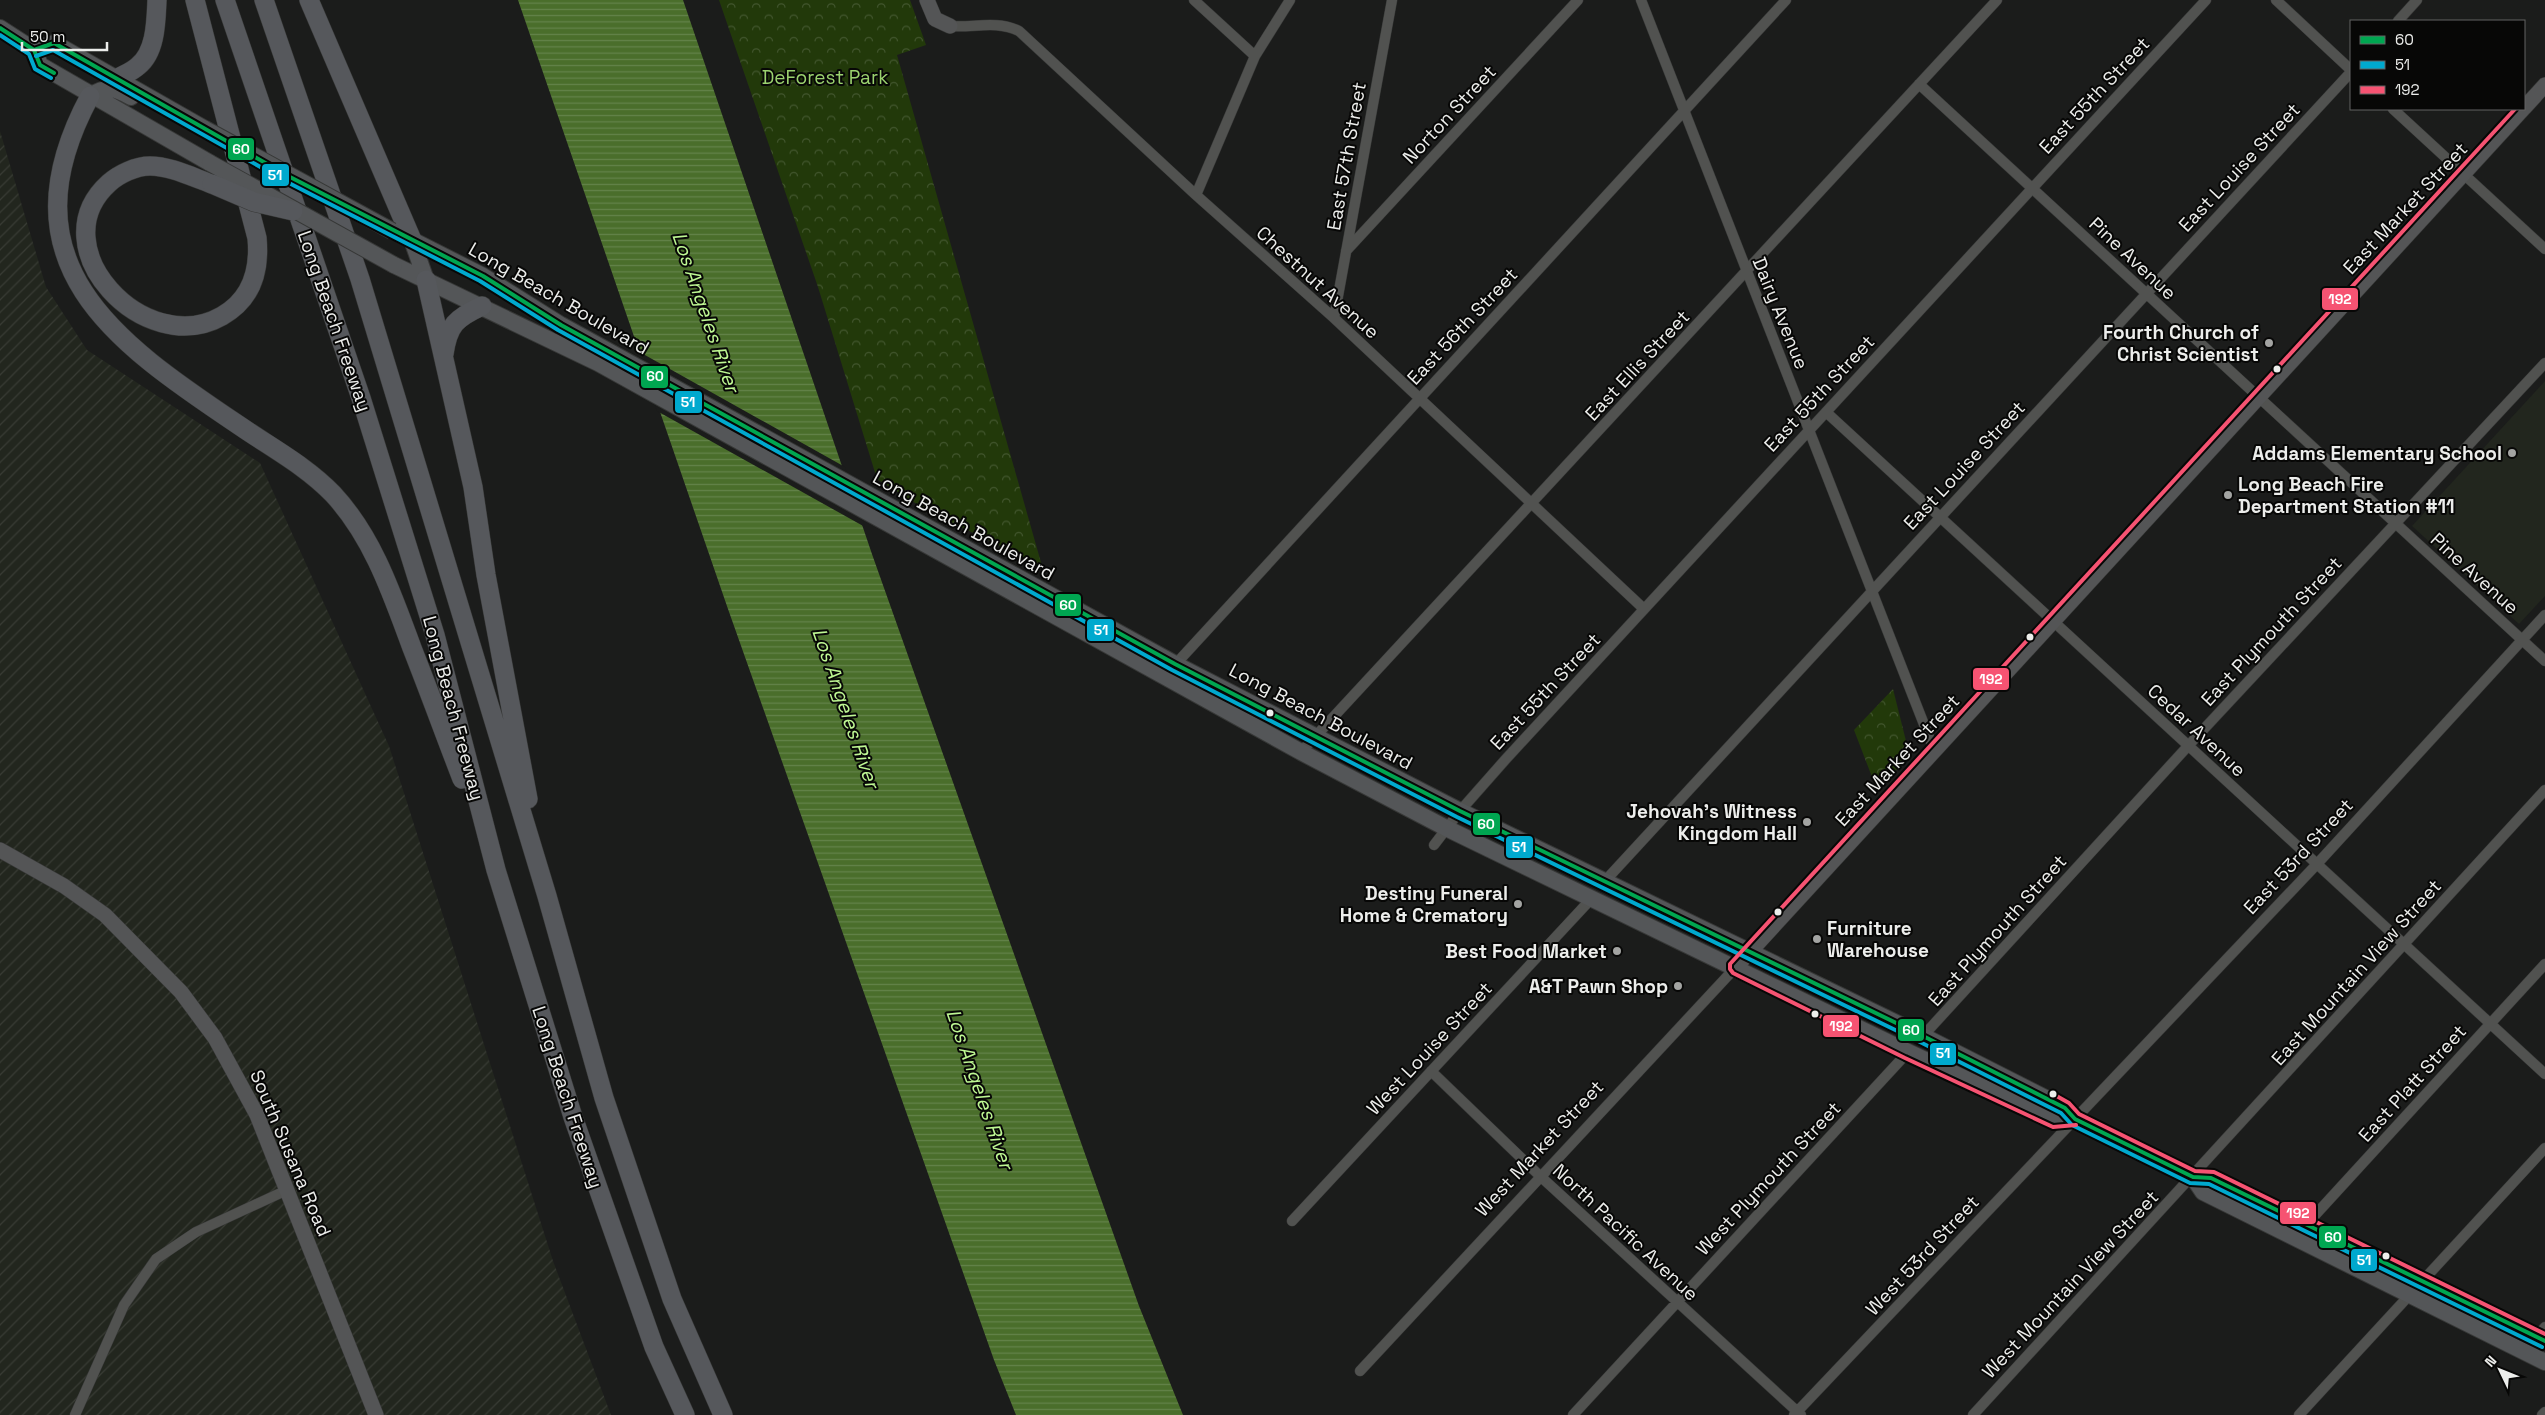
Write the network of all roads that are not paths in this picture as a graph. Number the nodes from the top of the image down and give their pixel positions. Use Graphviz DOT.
graph roads {
  1 [pos="157,0"];
  2 [pos="195,0"];
  3 [pos="225,0"];
  4 [pos="264,0"];
  5 [pos="309,0"];
  6 [pos="927,0"];
  7 [pos="1194,0"];
  8 [pos="1290,0"];
  9 [pos="1392,0"];
  10 [pos="1578,0"];
  11 [pos="1641,0"];
  12 [pos="1786,0"];
  13 [pos="1997,0"];
  14 [pos="2206,0"];
  15 [pos="2276,0"];
  16 [pos="2417,0"];
  17 [pos="2399,20"];
  18 [pos="950,26"];
  19 [pos="0,28"];
  20 [pos="34,50"];
  21 [pos="1255,56"];
  22 [pos="2350,70"];
  23 [pos="2350,72"];
  24 [pos="118,78"];
  25 [pos="1919,84"];
  26 [pos="2545,84"];
  27 [pos="90,96"];
  28 [pos="2525,106"];
  29 [pos="2394,110"];
  30 [pos="2521,110"];
  31 [pos="1684,111"];
  32 [pos="206,135"];
  33 [pos="2463,174"];
  34 [pos="2032,188"];
  35 [pos="1196,195"];
  36 [pos="293,211"];
  37 [pos="412,240"];
  38 [pos="2545,249"];
  39 [pos="1346,251"];
  40 [pos="1746,273"];
  41 [pos="426,280"];
  42 [pos="2146,293"];
  43 [pos="482,306"];
  44 [pos="1334,318"];
  45 [pos="602,356"];
  46 [pos="443,362"];
  47 [pos="2545,363"];
  48 [pos="1420,398"];
  49 [pos="2259,398"];
  50 [pos="1826,412"];
  51 [pos="1810,429"];
  52 [pos="1532,504"];
  53 [pos="1940,517"];
  54 [pos="2395,524"];
  55 [pos="1872,591"];
  56 [pos="1644,609"];
  57 [pos="2545,615"];
  58 [pos="2053,621"];
  59 [pos="2522,639"];
  60 [pos="2545,661"];
  61 [pos="1175,664"];
  62 [pos="1165,678"];
  63 [pos="1317,736"];
  64 [pos="2188,746"];
  65 [pos="1934,750"];
  66 [pos="1301,752"];
  67 [pos="2545,790"];
  68 [pos="1460,811"];
  69 [pos="1446,828"];
  70 [pos="1434,845"];
  71 [pos="0,850"];
  72 [pos="2316,864"];
  73 [pos="496,870"];
  74 [pos="1604,882"];
  75 [pos="547,896"];
  76 [pos="1592,898"];
  77 [pos="2404,944"];
  78 [pos="1749,953"];
  79 [pos="2545,964"];
  80 [pos="1736,967"];
  81 [pos="2490,1024"];
  82 [pos="1923,1036"];
  83 [pos="1908,1052"];
  84 [pos="1431,1071"];
  85 [pos="2545,1074"];
  86 [pos="2075,1119"];
  87 [pos="2545,1148"];
  88 [pos="1540,1176"];
  89 [pos="2193,1177"];
  90 [pos="287,1190"];
  91 [pos="1292,1221"];
  92 [pos="2306,1225"];
  93 [pos="2422,1282"];
  94 [pos="2409,1296"];
  95 [pos="1678,1302"];
  96 [pos="2542,1335"];
  97 [pos="2545,1362"];
  98 [pos="1360,1372"];
  99 [pos="2545,1412"];
  100 [pos="1798,1414"];
  101 [pos="75,1415"];
  102 [pos="376,1415"];
  103 [pos="685,1415"];
  104 [pos="723,1415"];
  105 [pos="1573,1415"];
  106 [pos="1974,1415"];
  107 [pos="2299,1415"];
  108 [pos="2542,1415"];
  1 -- 24 [label="highway"];
  2 -- 36 [label="highway, bridge"];
  3 -- 73 [label="highway, Long Beach Freeway"];
  4 -- 75 [label="highway, Long Beach Freeway"];
  5 -- 37 [label="highway"];
  6 -- 18 [label="street"];
  7 -- 21 [label="street"];
  8 -- 21 [label="street"];
  9 -- 39 [label="street, East 57th Street"];
  10 -- 39 [label="street, Norton Street"];
  11 -- 31 [label="street, Dairy Avenue"];
  12 -- 31 [label="street, East 56th Street"];
  13 -- 25 [label="street, East Ellis Street"];
  14 -- 34 [label="street, East 55th Street"];
  15 -- 22 [label="street"];
  16 -- 17 [label="street"];
  18 -- 35 [label="street, Chestnut Avenue"];
  19 -- 20 [label="main road, Long Beach Boulevard"];
  20 -- 24 [label="main road, Long Beach Boulevard"];
  20 -- 27 [label="main road, Long Beach Boulevard"];
  21 -- 35 [label="street"];
  23 -- 42 [label="street, East Louise Street"];
  24 -- 32 [label="main road, Long Beach Boulevard"];
  25 -- 34 [label="street, Pine Avenue"];
  25 -- 40 [label="street, East Ellis Street"];
  26 -- 28 [label="street, East Market Street"];
  27 -- 32 [label="main road"];
  27 -- 36 [label="main road, Long Beach Boulevard, bridge"];
  27 -- 73 [label="highway"];
  29 -- 33 [label="street"];
  30 -- 33 [label="street, East Market Street"];
  31 -- 40 [label="street, Dairy Avenue"];
  31 -- 48 [label="street, East 56th Street"];
  32 -- 37 [label="main road, Long Beach Boulevard, bridge"];
  33 -- 38 [label="street"];
  33 -- 49 [label="street, East Market Street"];
  34 -- 42 [label="street, Pine Avenue"];
  34 -- 50 [label="street, East 55th Street"];
  35 -- 44 [label="street, Chestnut Avenue"];
  36 -- 41 [label="main road, Long Beach Boulevard, bridge"];
  37 -- 41 [label="main road"];
  37 -- 45 [label="main road, Long Beach Boulevard"];
  39 -- 44 [label="street, East 57th Street"];
  40 -- 51 [label="street, Dairy Avenue"];
  40 -- 52 [label="street, East Ellis Street"];
  41 -- 43 [label="main road, Long Beach Boulevard"];
  41 -- 46 [label="highway"];
  42 -- 49 [label="street, Pine Avenue"];
  42 -- 53 [label="street, East Louise Street"];
  43 -- 45 [label="main road, Long Beach Boulevard"];
  43 -- 46 [label="highway"];
  44 -- 48 [label="street, Chestnut Avenue"];
  45 -- 61 [label="main road, Long Beach Boulevard"];
  45 -- 62 [label="main road, Long Beach Boulevard"];
  46 -- 75 [label="highway"];
  47 -- 54 [label="street, East Plymouth Street"];
  48 -- 52 [label="street, Chestnut Avenue"];
  48 -- 61 [label="street, East 56th Street"];
  49 -- 54 [label="street, Pine Avenue"];
  49 -- 58 [label="street, East Market Street"];
  50 -- 51 [label="street, East 55th Street"];
  50 -- 53 [label="street, Cedar Avenue"];
  51 -- 55 [label="street, Dairy Avenue"];
  51 -- 56 [label="street, East 55th Street"];
  52 -- 56 [label="street, Chestnut Avenue"];
  52 -- 63 [label="street, East Ellis Street"];
  53 -- 55 [label="street, East Louise Street"];
  53 -- 58 [label="street, Cedar Avenue"];
  54 -- 59 [label="street, Pine Avenue"];
  54 -- 64 [label="street, East Plymouth Street"];
  55 -- 65 [label="street, Dairy Avenue"];
  55 -- 74 [label="street, East Louise Street"];
  56 -- 68 [label="street, East 55th Street"];
  57 -- 59 [label="street, East 53rd Street"];
  58 -- 64 [label="street, Cedar Avenue"];
  58 -- 65 [label="street, East Market Street"];
  59 -- 60 [label="street, Pine Avenue"];
  59 -- 72 [label="street, East 53rd Street"];
  61 -- 62 [label="street, East 56th Street"];
  61 -- 63 [label="main road, Long Beach Boulevard"];
  62 -- 66 [label="main road, Long Beach Boulevard"];
  63 -- 66 [label="street, East Ellis Street"];
  63 -- 68 [label="main road, Long Beach Boulevard"];
  64 -- 72 [label="street, Cedar Avenue"];
  64 -- 82 [label="street, East Plymouth Street"];
  65 -- 78 [label="street, East Market Street"];
  66 -- 69 [label="main road, Long Beach Boulevard"];
  67 -- 77 [label="street, East Mountain View Street"];
  68 -- 69 [label="street, East 55th Street"];
  68 -- 74 [label="main road, Long Beach Boulevard"];
  69 -- 70 [label="street, East 55th Street"];
  69 -- 76 [label="main road, Long Beach Boulevard"];
  71 -- 90 [label="street, South Susana Road"];
  72 -- 77 [label="street, Cedar Avenue"];
  72 -- 86 [label="street, East 53rd Street"];
  73 -- 103 [label="highway, Long Beach Freeway"];
  74 -- 78 [label="main road, Long Beach Boulevard"];
  75 -- 104 [label="highway, Long Beach Freeway"];
  76 -- 80 [label="main road, Long Beach Boulevard"];
  76 -- 84 [label="street, West Louise Street"];
  77 -- 81 [label="street, Cedar Avenue"];
  77 -- 89 [label="street, East Mountain View Street"];
  78 -- 80 [label="street, West Market Street"];
  78 -- 82 [label="main road, Long Beach Boulevard"];
  79 -- 81 [label="street, East Platt Street"];
  80 -- 83 [label="main road, Long Beach Boulevard"];
  80 -- 88 [label="street, West Market Street"];
  81 -- 85 [label="street, Cedar Avenue"];
  81 -- 92 [label="street, East Platt Street"];
  82 -- 86 [label="main road, Long Beach Boulevard"];
  83 -- 86 [label="main road, Long Beach Boulevard"];
  83 -- 95 [label="street, West Plymouth Street"];
  84 -- 88 [label="street, North Pacific Avenue"];
  84 -- 91 [label="street, West Louise Street"];
  86 -- 89 [label="main road, Long Beach Boulevard"];
  86 -- 100 [label="street, West 53rd Street"];
  87 -- 93 [label="street"];
  88 -- 95 [label="street, North Pacific Avenue"];
  88 -- 98 [label="street, West Market Street"];
  89 -- 92 [label="main road, Long Beach Boulevard"];
  89 -- 94 [label="main road, Long Beach Boulevard"];
  89 -- 106 [label="street, West Mountain View Street"];
  90 -- 101 [label="street"];
  90 -- 102 [label="street, South Susana Road"];
  92 -- 93 [label="main road, Long Beach Boulevard"];
  93 -- 94 [label="street"];
  93 -- 96 [label="main road, Long Beach Boulevard"];
  94 -- 97 [label="main road, Long Beach Boulevard"];
  94 -- 107 [label="street"];
  95 -- 100 [label="street, North Pacific Avenue"];
  95 -- 105 [label="street, West Plymouth Street"];
  99 -- 108 [label="street"];
}
